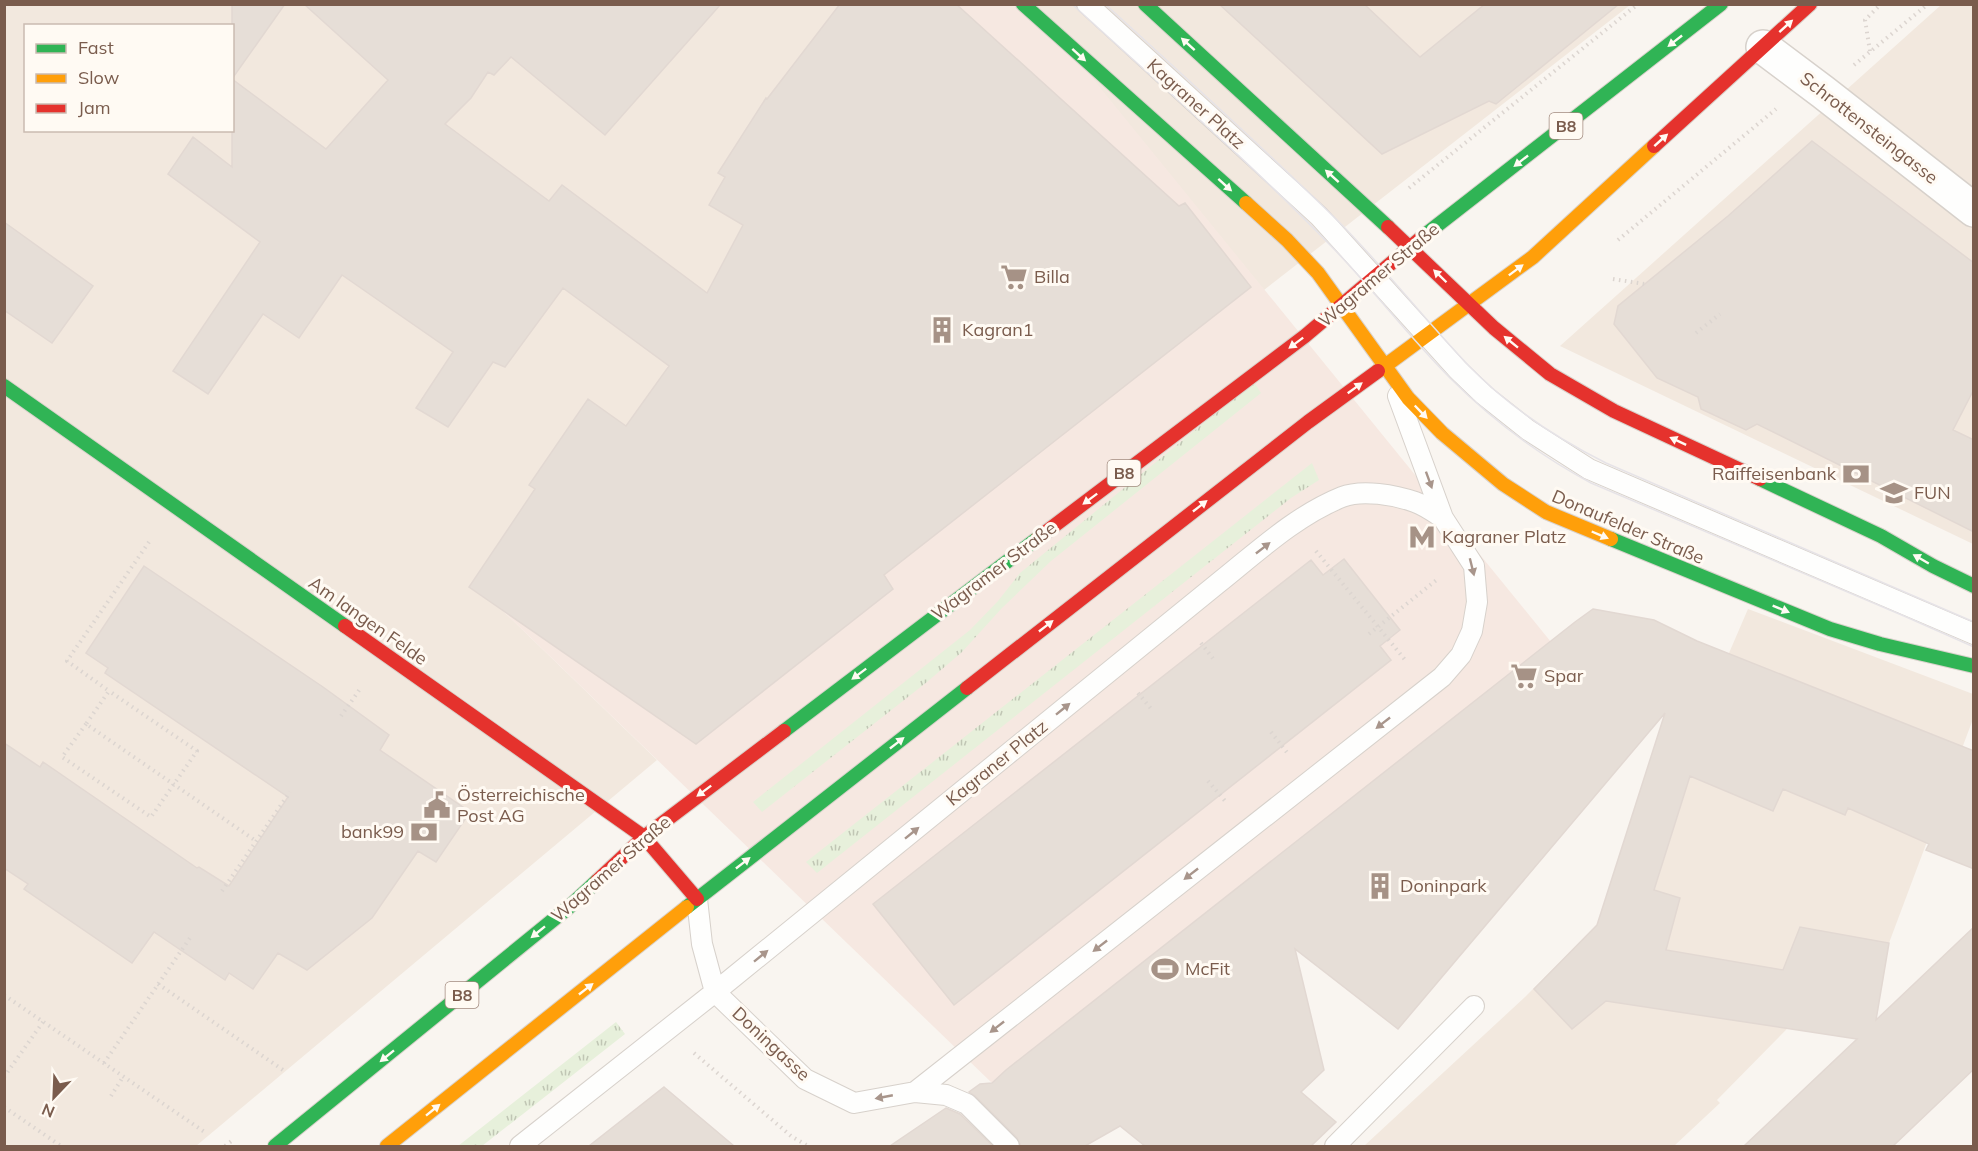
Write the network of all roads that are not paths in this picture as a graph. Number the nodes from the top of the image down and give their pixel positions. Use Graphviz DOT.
graph roads {
  1 [pos="1023,4"];
  2 [pos="1087,4"];
  3 [pos="1145,4"];
  4 [pos="1721,4"];
  5 [pos="1810,4"];
  6 [pos="1763,47"];
  7 [pos="1974,210"];
  8 [pos="1410,247"];
  9 [pos="1376,277"];
  10 [pos="1469,304"];
  11 [pos="1341,307"];
  12 [pos="1427,335"];
  13 [pos="1384,366"];
  14 [pos="4,386"];
  15 [pos="1443,518"];
  16 [pos="1974,586"];
  17 [pos="1974,634"];
  18 [pos="1974,666"];
  19 [pos="644,837"];
  20 [pos="697,899"];
  21 [pos="715,992"];
  22 [pos="1474,1006"];
  23 [pos="915,1092"];
  24 [pos="275,1146"];
  25 [pos="387,1146"];
  26 [pos="520,1146"];
  27 [pos="1009,1146"];
  28 [pos="1335,1146"];
  1 -- 11 [label="main road, one-way"];
  2 -- 9 [label="lane, Kagraner Platz"];
  8 -- 3 [label="main road, one-way"];
  4 -- 8 [label="main road, Wagramer Straße / B8, one-way"];
  6 -- 5 [label="main road, one-way"];
  6 -- 7 [label="street, Schrottensteingasse"];
  10 -- 6 [label="main road, one-way"];
  8 -- 9 [label="main road, Wagramer Straße / B8"];
  10 -- 8 [label="main road, one-way"];
  9 -- 11 [label="main road, Wagramer Straße / B8"];
  9 -- 12 [label="lane, Kagraner Platz"];
  10 -- 12 [label="main road"];
  16 -- 10 [label="main road, one-way"];
  11 -- 13 [label="main road, Donaufelder Straße"];
  11 -- 19 [label="main road, Wagramer Straße / B8, one-way"];
  12 -- 13 [label="main road"];
  12 -- 17 [label="lane, Kagraner Platz"];
  13 -- 15 [label="lane, Kagraner Platz, one-way"];
  13 -- 18 [label="main road, Donaufelder Straße, one-way"];
  20 -- 13 [label="main road, one-way"];
  14 -- 19 [label="main road, Am langen Felde"];
  21 -- 15 [label="lane, Kagraner Platz, one-way"];
  15 -- 23 [label="lane, Kagraner Platz, one-way"];
  19 -- 20 [label="main road, Am langen Felde"];
  19 -- 24 [label="main road, Wagramer Straße / B8, one-way"];
  20 -- 21 [label="lane, Doningasse"];
  25 -- 20 [label="main road, one-way"];
  23 -- 21 [label="lane, Doningasse, one-way"];
  21 -- 26 [label="lane"];
  22 -- 28 [label="lane"];
  23 -- 27 [label="lane, Doningasse"];
}
